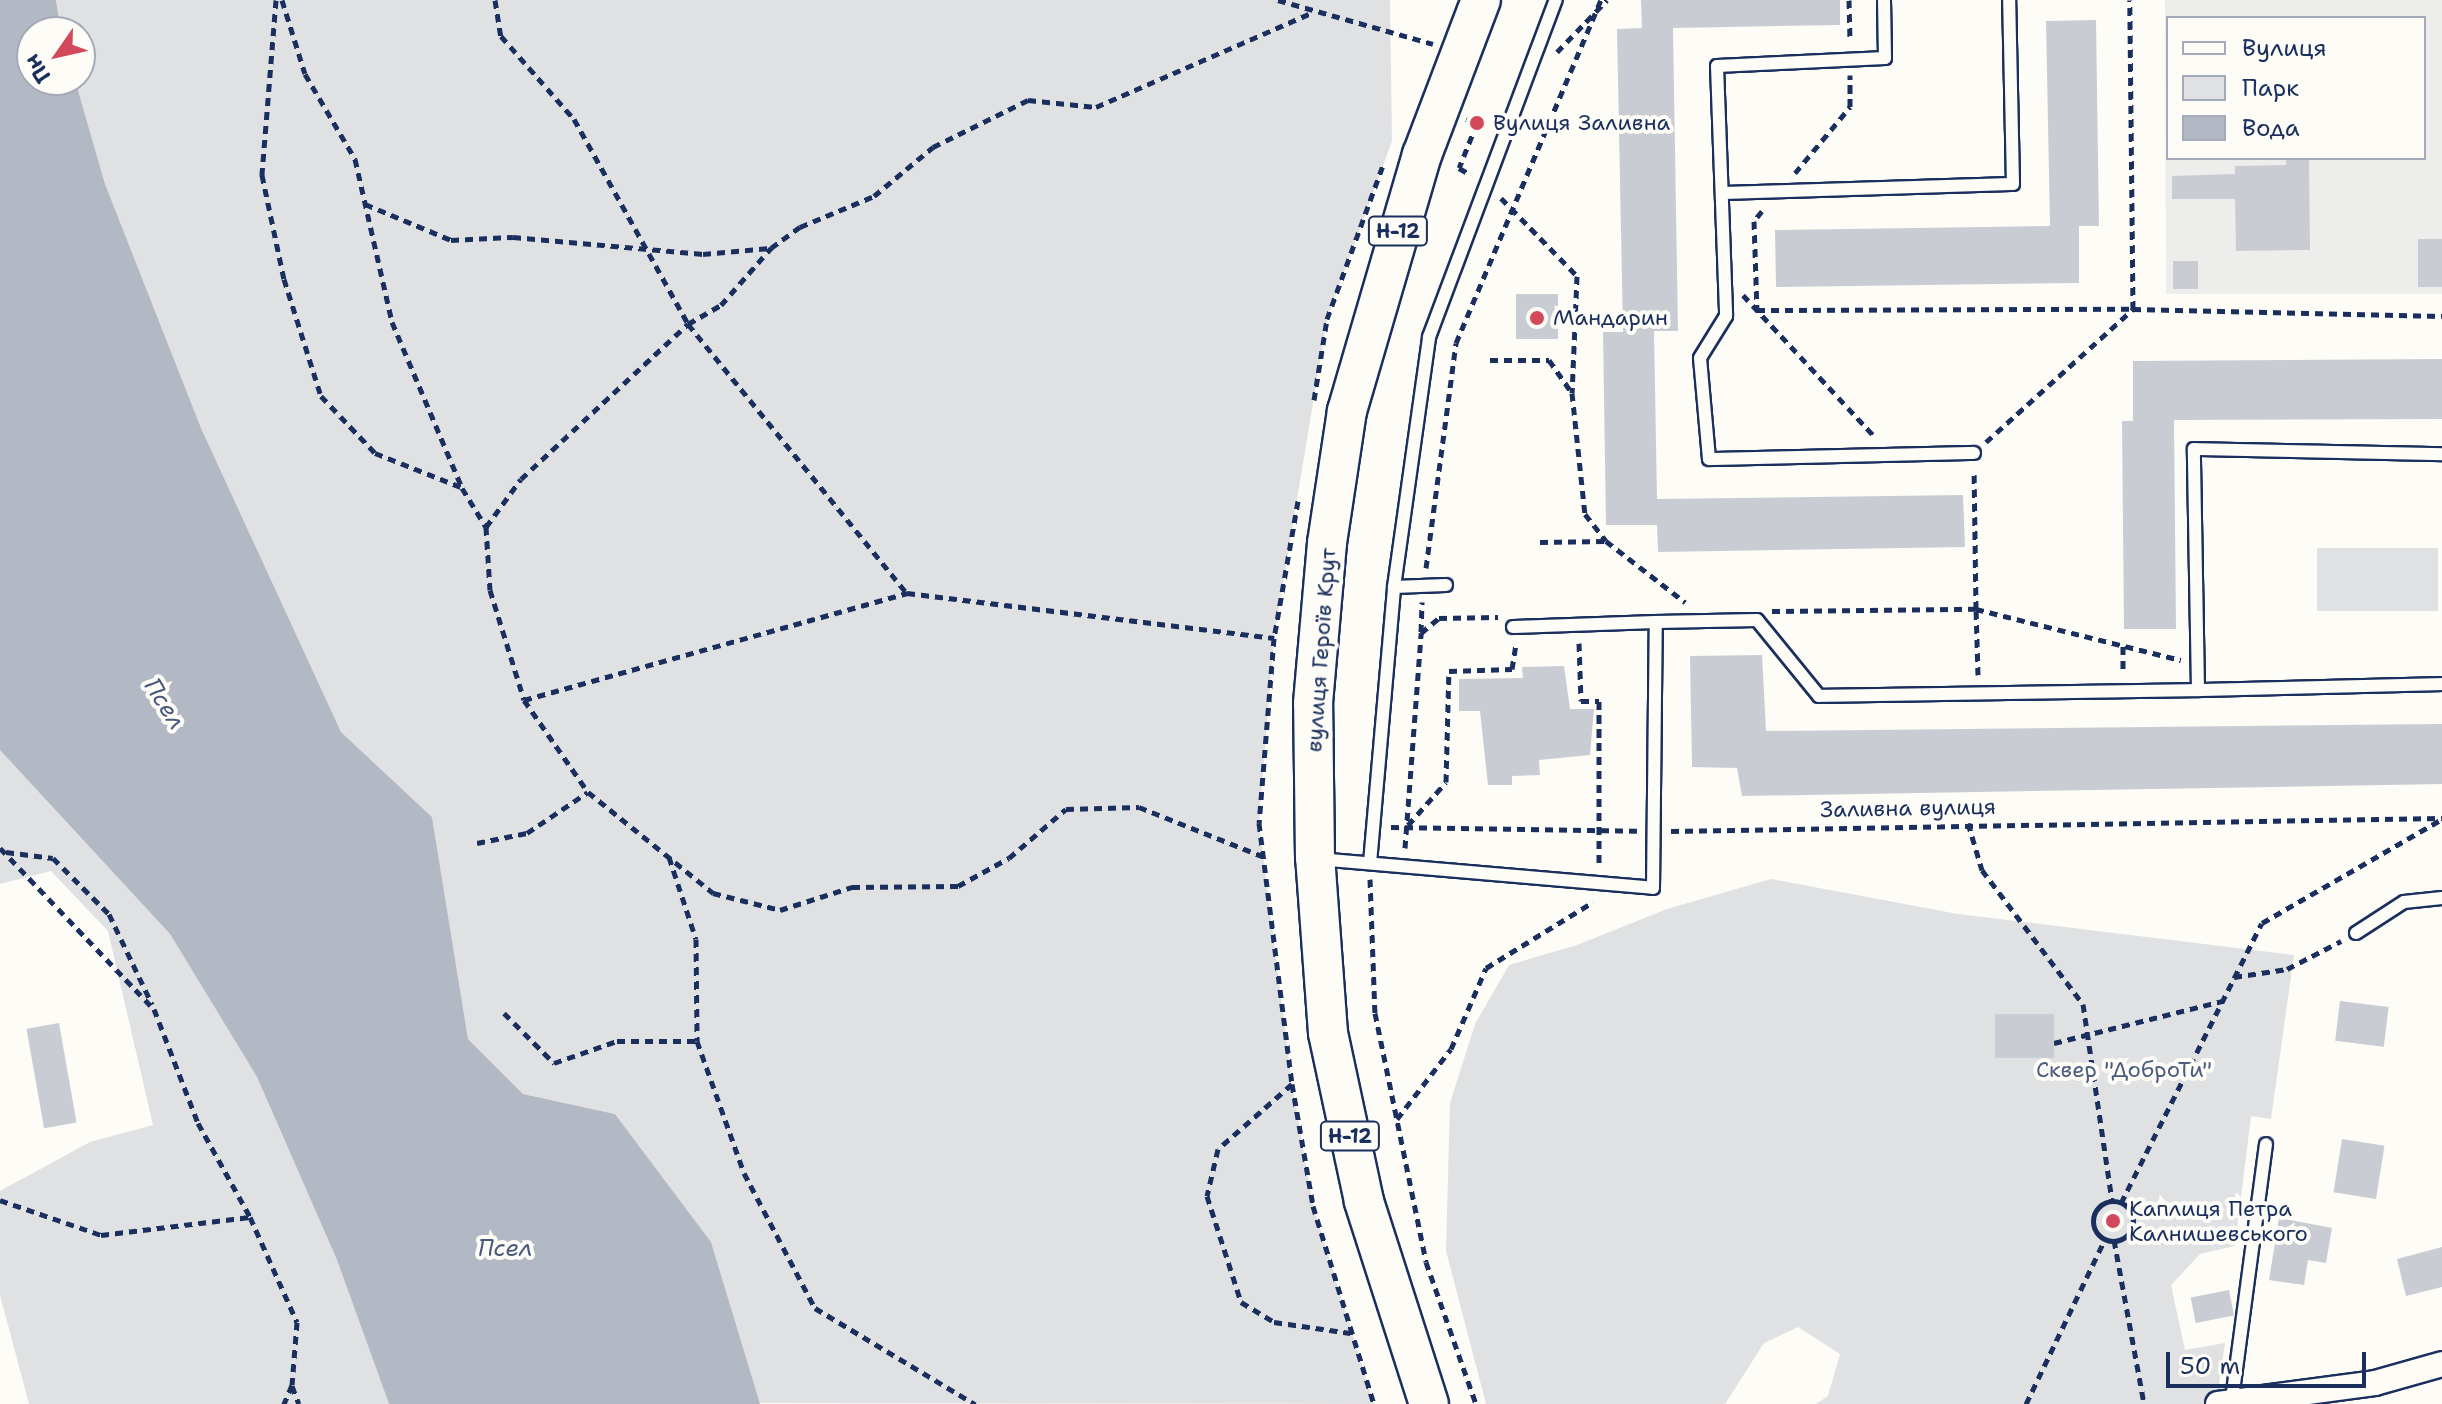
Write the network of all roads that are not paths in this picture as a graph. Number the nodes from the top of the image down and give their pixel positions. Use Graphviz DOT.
graph roads {
  1 [pos="1481,0"];
  2 [pos="1556,0"];
  3 [pos="1884,0"];
  4 [pos="2009,0"];
  5 [pos="1722,193"];
  6 [pos="1974,453"];
  7 [pos="2442,454"];
  8 [pos="1446,585"];
  9 [pos="1394,587"];
  10 [pos="1656,622"];
  11 [pos="1513,627"];
  12 [pos="2442,684"];
  13 [pos="2198,690"];
  14 [pos="1315,858"];
  15 [pos="1370,863"];
  16 [pos="2442,898"];
  17 [pos="2356,933"];
  18 [pos="2266,1144"];
  19 [pos="2442,1364"];
  20 [pos="2225,1402"];
  21 [pos="1429,1404"];
  1 -- 14 [label="main road, вулиця Героїв Крут / Н-12"];
  2 -- 9 [label="lane"];
  3 -- 5 [label="lane"];
  4 -- 5 [label="lane"];
  5 -- 6 [label="lane"];
  7 -- 13 [label="lane"];
  8 -- 9 [label="lane"];
  9 -- 15 [label="lane"];
  10 -- 11 [label="lane"];
  10 -- 13 [label="lane"];
  10 -- 15 [label="lane"];
  12 -- 13 [label="lane"];
  14 -- 15 [label="lane"];
  14 -- 21 [label="main road, вулиця Героїв Крут / Н-12"];
  16 -- 17 [label="lane"];
  18 -- 20 [label="lane"];
  19 -- 20 [label="street"];
}
